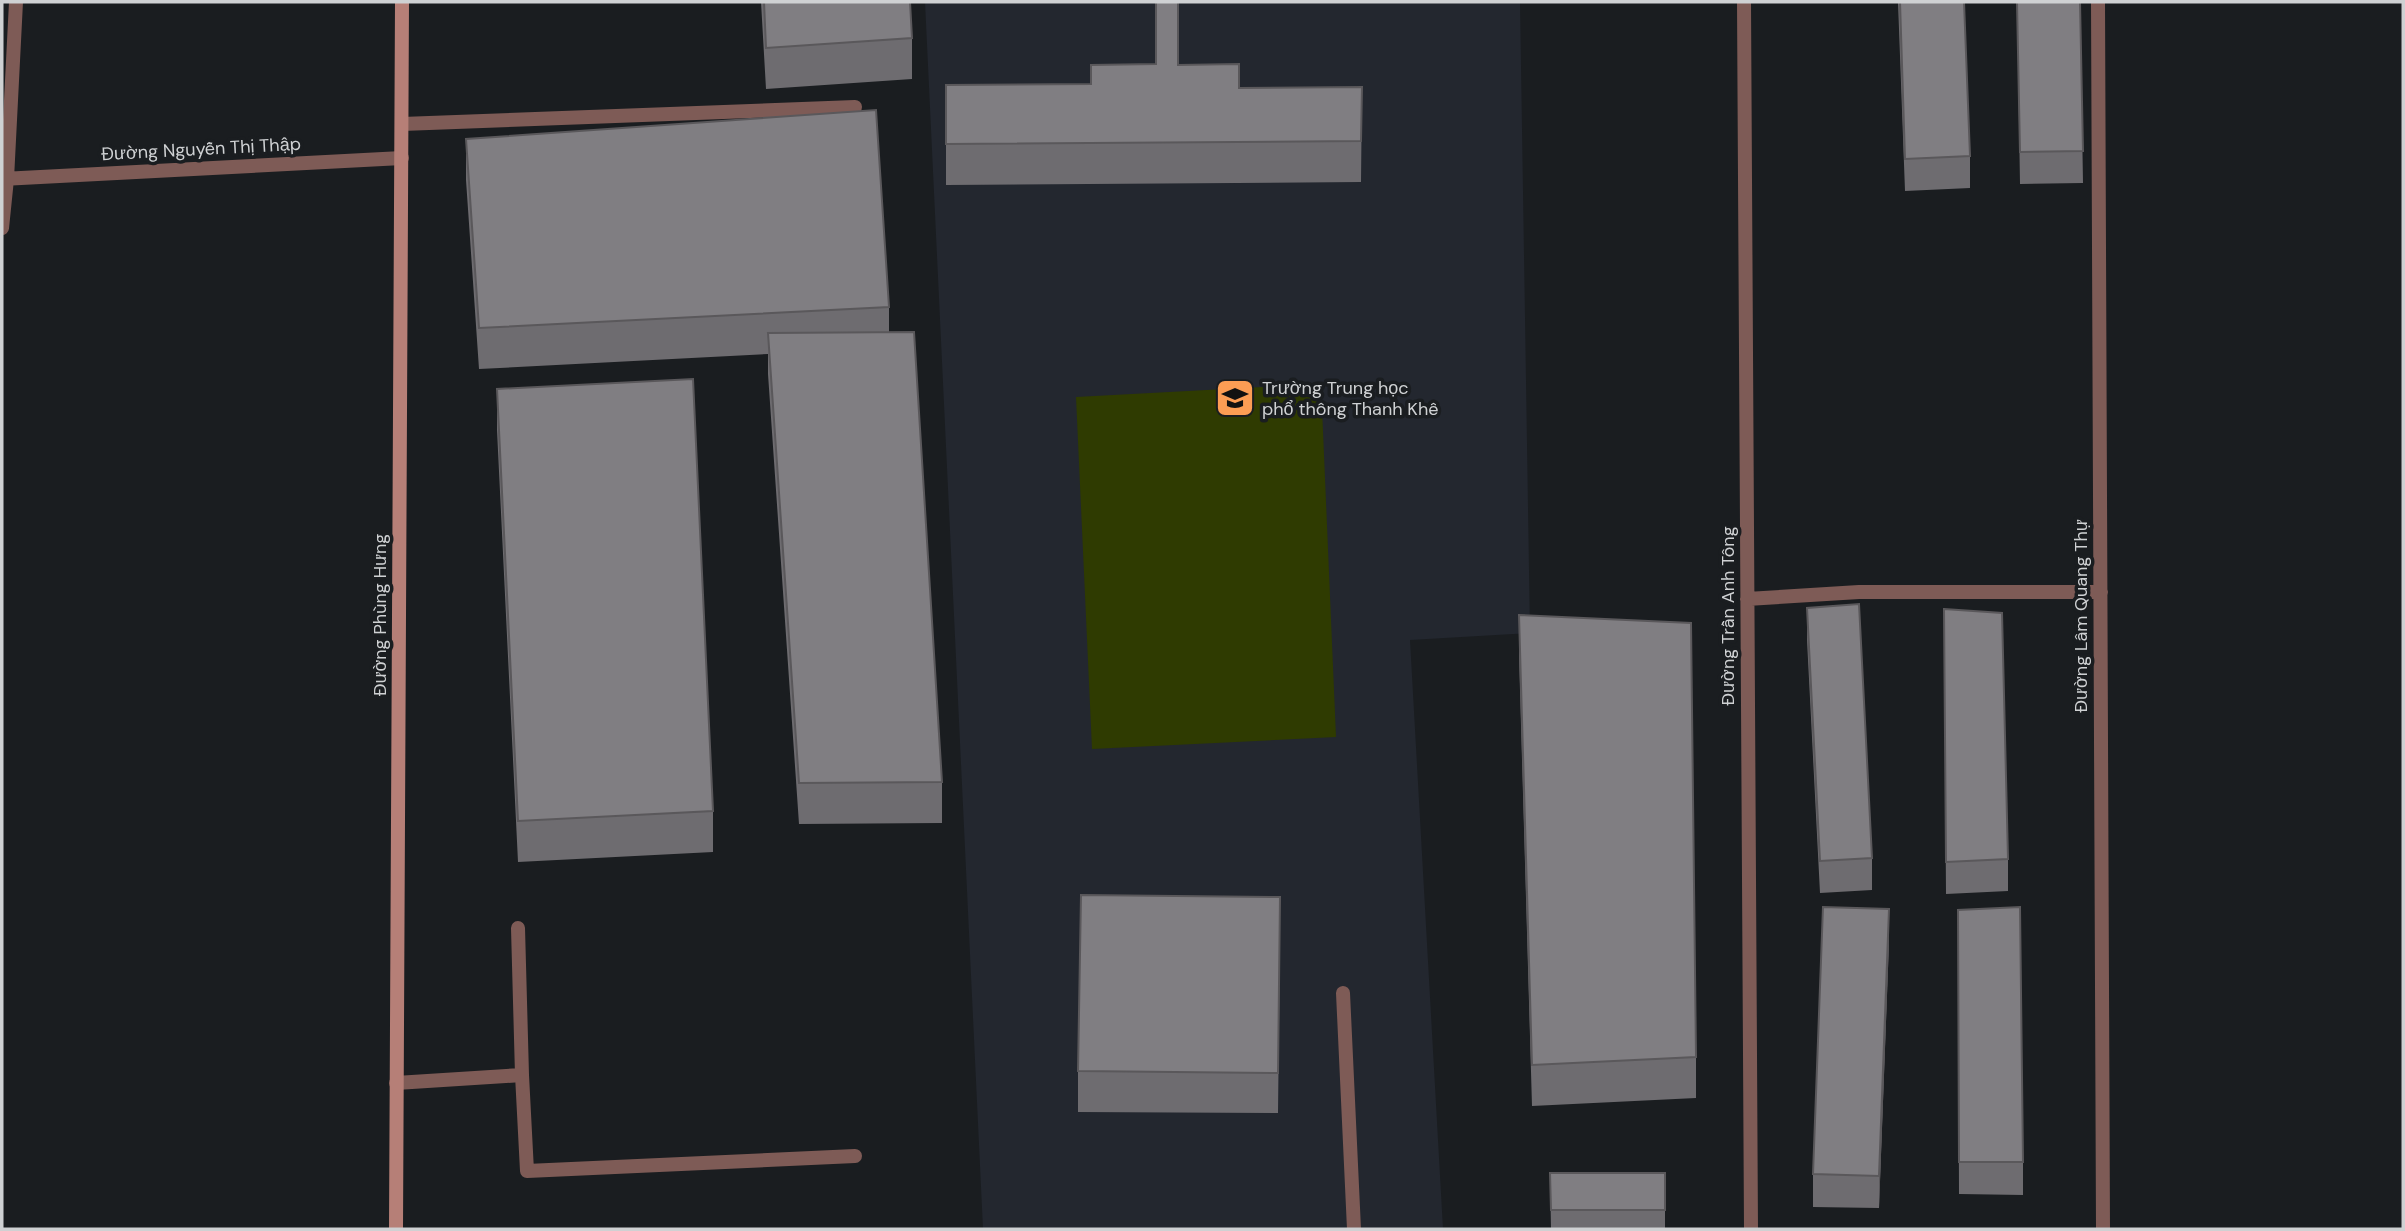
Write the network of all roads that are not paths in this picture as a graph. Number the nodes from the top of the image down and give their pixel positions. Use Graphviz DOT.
graph roads {
  1 [pos="16,2"];
  2 [pos="401,2"];
  3 [pos="1744,2"];
  4 [pos="2098,2"];
  5 [pos="855,107"];
  6 [pos="402,124"];
  7 [pos="402,158"];
  8 [pos="4,179"];
  9 [pos="2,228"];
  10 [pos="2101,592"];
  11 [pos="1747,599"];
  12 [pos="518,928"];
  13 [pos="1343,993"];
  14 [pos="522,1075"];
  15 [pos="396,1083"];
  16 [pos="855,1156"];
  17 [pos="396,1229"];
  18 [pos="1354,1229"];
  19 [pos="1751,1229"];
  20 [pos="2103,1229"];
  1 -- 8 [label="street"];
  2 -- 6 [label="street, Đường Phùng Hưng"];
  3 -- 11 [label="street, Đường Trần Anh Tông"];
  4 -- 10 [label="street, Đường Lâm Quang Thự"];
  5 -- 6 [label="street"];
  6 -- 7 [label="street, Đường Phùng Hưng"];
  7 -- 8 [label="street, Đường Nguyễn Thị Thập"];
  7 -- 15 [label="street, Đường Phùng Hưng"];
  8 -- 9 [label="street"];
  10 -- 11 [label="street"];
  10 -- 20 [label="street, Đường Lâm Quang Thự"];
  11 -- 19 [label="street, Đường Trần Anh Tông"];
  12 -- 14 [label="street"];
  13 -- 18 [label="street"];
  14 -- 15 [label="street"];
  14 -- 16 [label="street"];
  15 -- 17 [label="street, Đường Phùng Hưng"];
}
